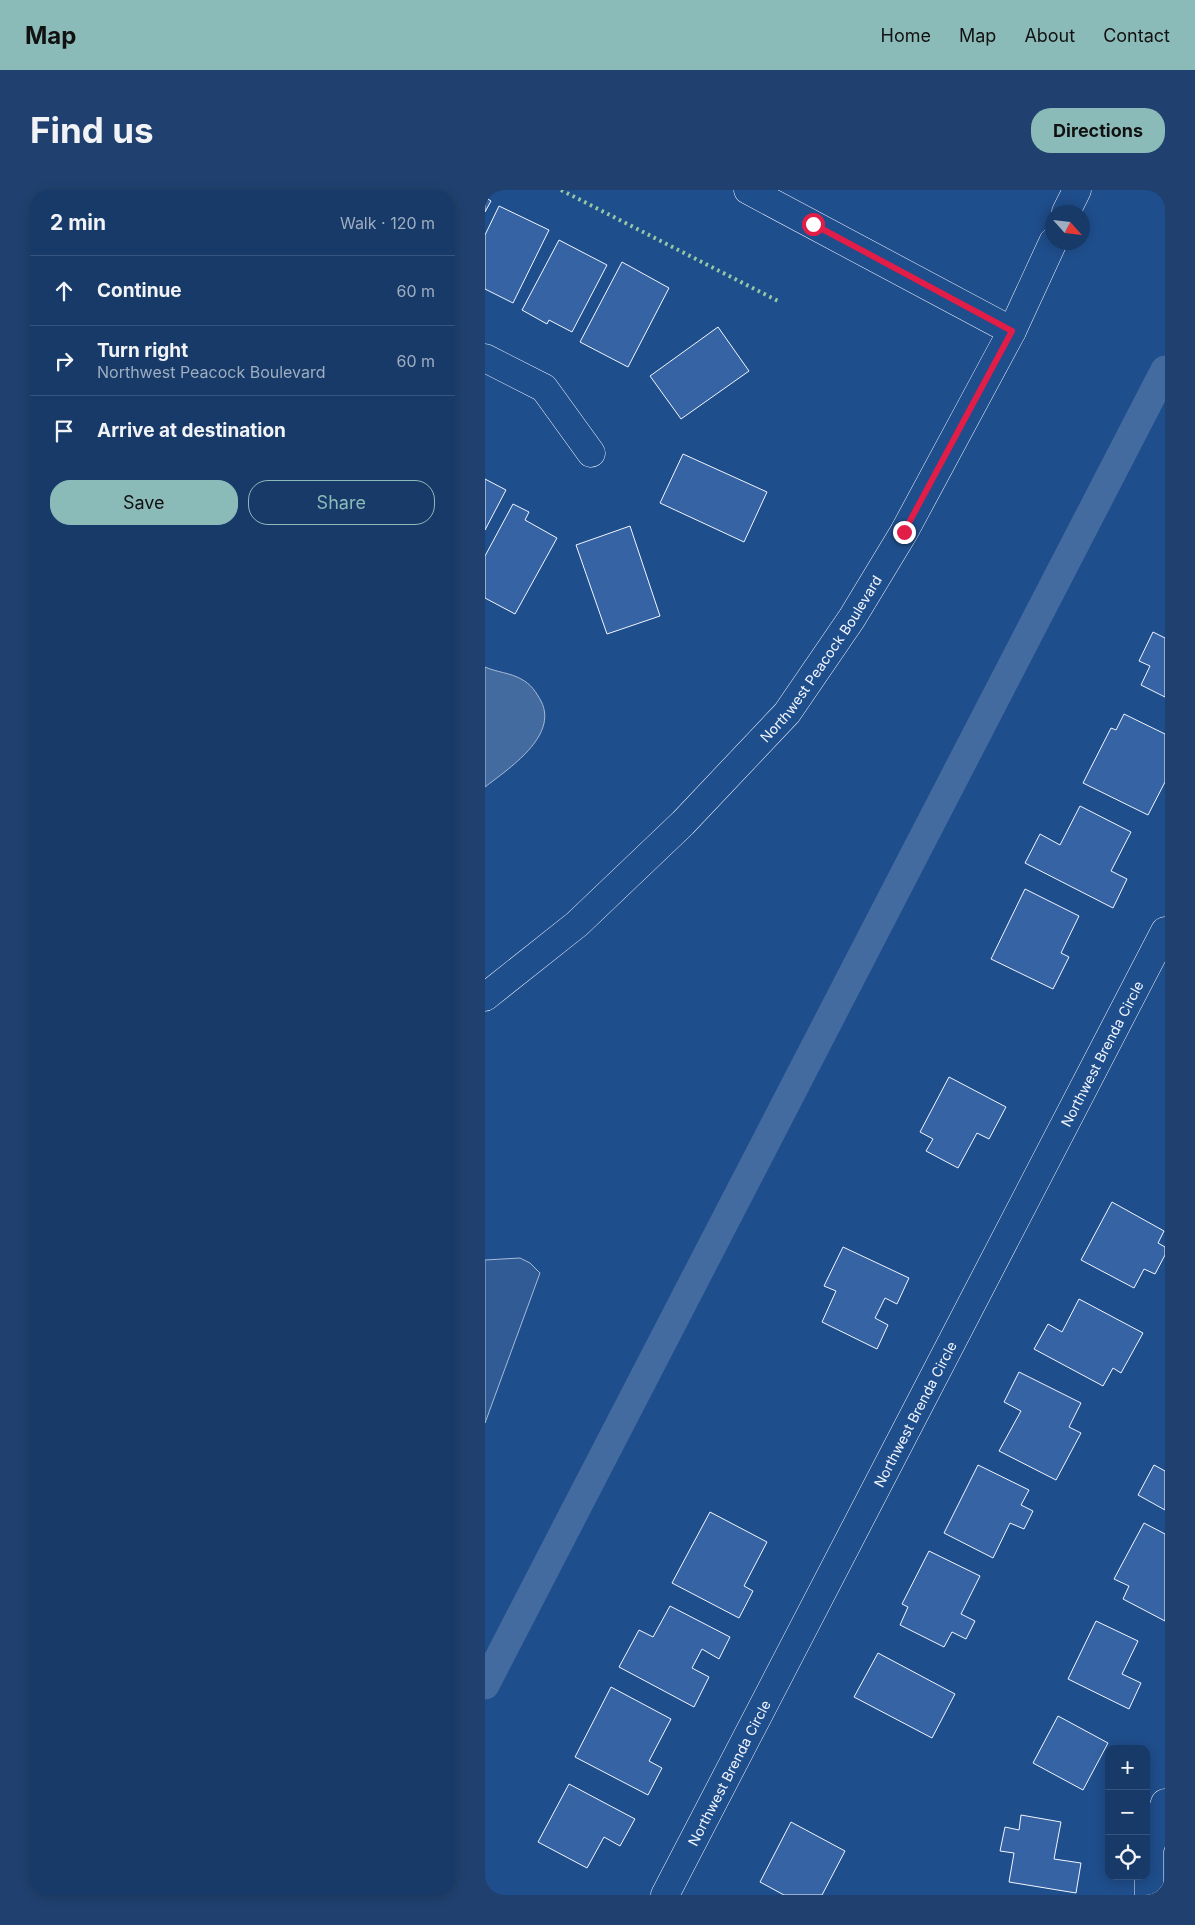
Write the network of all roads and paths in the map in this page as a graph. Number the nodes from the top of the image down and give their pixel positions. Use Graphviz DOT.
graph roads {
  1 [pos="748,190"];
  2 [pos="1077,190"];
  3 [pos="1070,205"];
  4 [pos="1049,250"];
  5 [pos="1012,331"];
  6 [pos="485,358"];
  7 [pos="591,453"];
  8 [pos="1165,931"];
  9 [pos="485,997"];
  10 [pos="1165,1803"];
  11 [pos="665,1895"];
  12 [pos="1149,1895"];
  1 -- 5 [label="street"];
  2 -- 3 [label="street"];
  4 -- 5 [label="street, Northwest Peacock Boulevard"];
  5 -- 9 [label="street, Northwest Peacock Boulevard"];
  6 -- 7 [label="street"];
  8 -- 11 [label="street, Northwest Brenda Circle"];
  10 -- 12 [label="street"];
}
